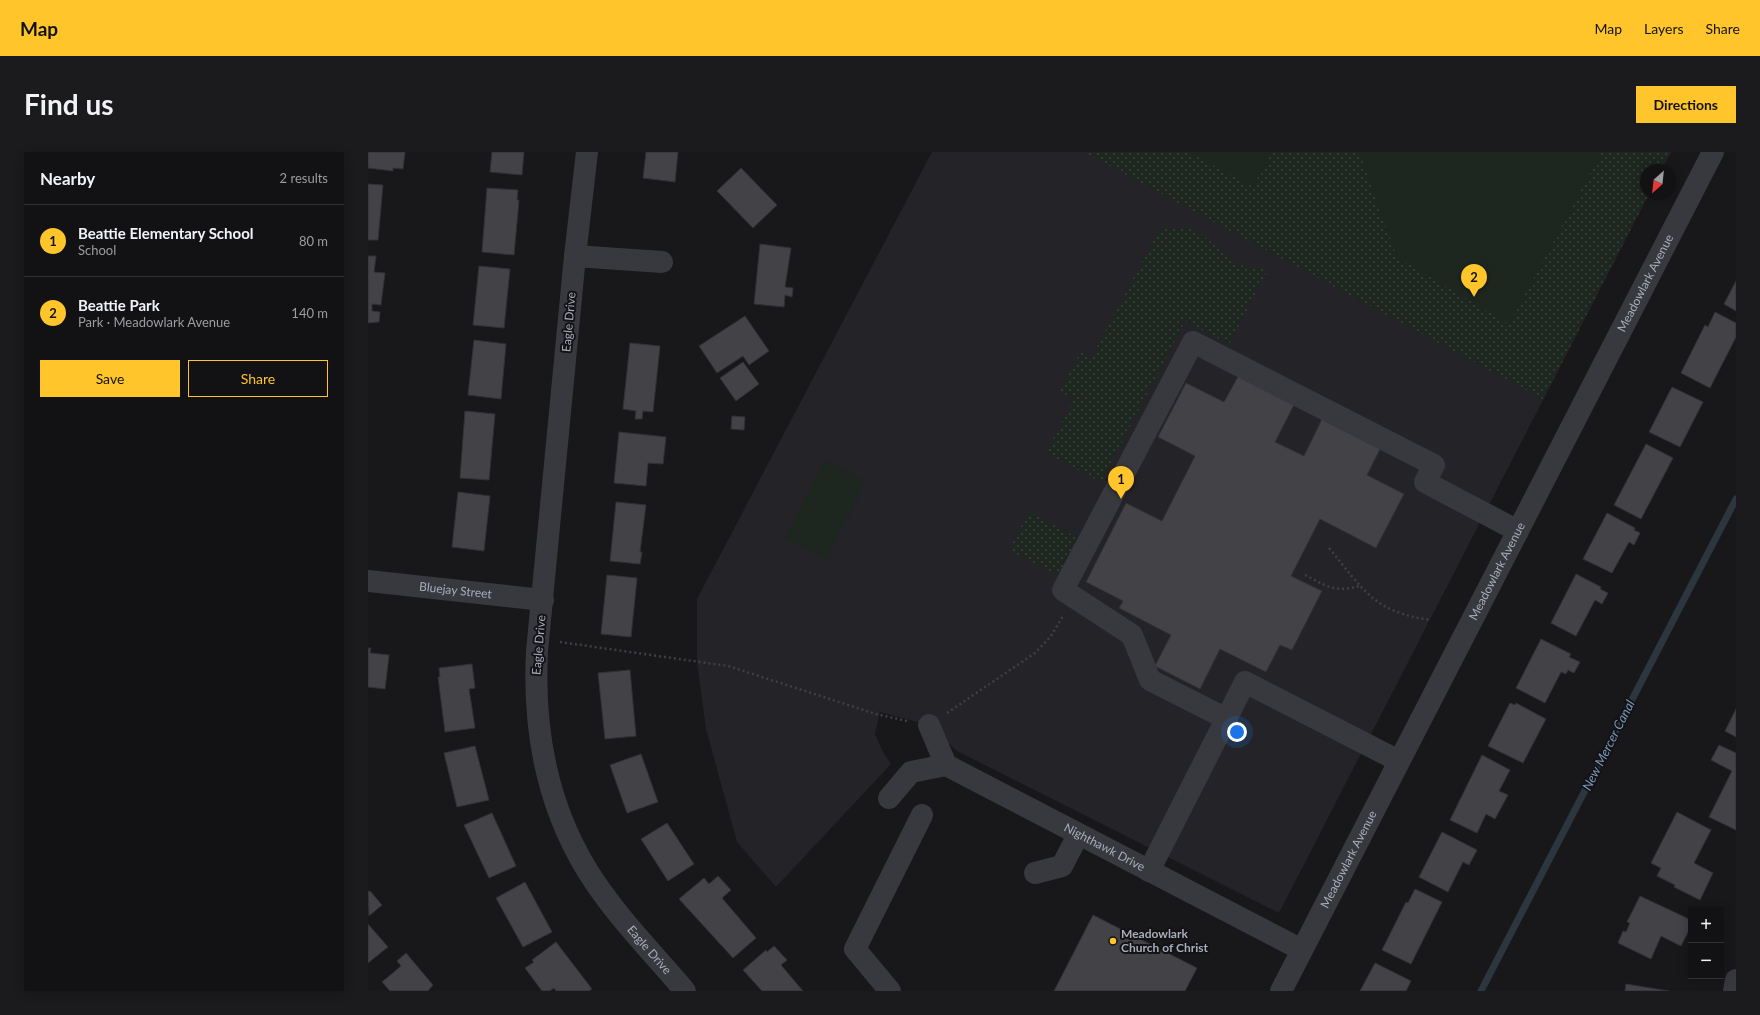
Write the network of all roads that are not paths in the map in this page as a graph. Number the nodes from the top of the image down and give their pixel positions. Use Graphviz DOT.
graph roads {
  1 [pos="587,152"];
  2 [pos="1713,152"];
  3 [pos="576,256"];
  4 [pos="662,262"];
  5 [pos="1518,530"];
  6 [pos="368,581"];
  7 [pos="543,600"];
  8 [pos="1227,719"];
  9 [pos="929,725"];
  10 [pos="1399,761"];
  11 [pos="946,766"];
  12 [pos="890,798"];
  13 [pos="922,815"];
  14 [pos="1078,835"];
  15 [pos="1149,871"];
  16 [pos="1036,873"];
  17 [pos="1302,950"];
  18 [pos="1736,980"];
  19 [pos="685,991"];
  20 [pos="890,991"];
  21 [pos="1281,991"];
  22 [pos="1734,991"];
  1 -- 3 [label="street, Eagle Drive"];
  2 -- 5 [label="street, Meadowlark Avenue"];
  3 -- 4 [label="street"];
  3 -- 7 [label="street, Eagle Drive"];
  5 -- 8 [label="street"];
  5 -- 10 [label="street, Meadowlark Avenue"];
  6 -- 7 [label="street, Bluejay Street"];
  7 -- 19 [label="street, Eagle Drive"];
  8 -- 10 [label="street"];
  8 -- 15 [label="street"];
  9 -- 11 [label="street"];
  10 -- 17 [label="street, Meadowlark Avenue"];
  11 -- 12 [label="street"];
  11 -- 14 [label="street, Nighthawk Drive"];
  13 -- 20 [label="street"];
  14 -- 15 [label="street, Nighthawk Drive"];
  14 -- 16 [label="street"];
  15 -- 17 [label="street, Nighthawk Drive"];
  17 -- 21 [label="street, Meadowlark Avenue"];
  18 -- 22 [label="street"];
}
